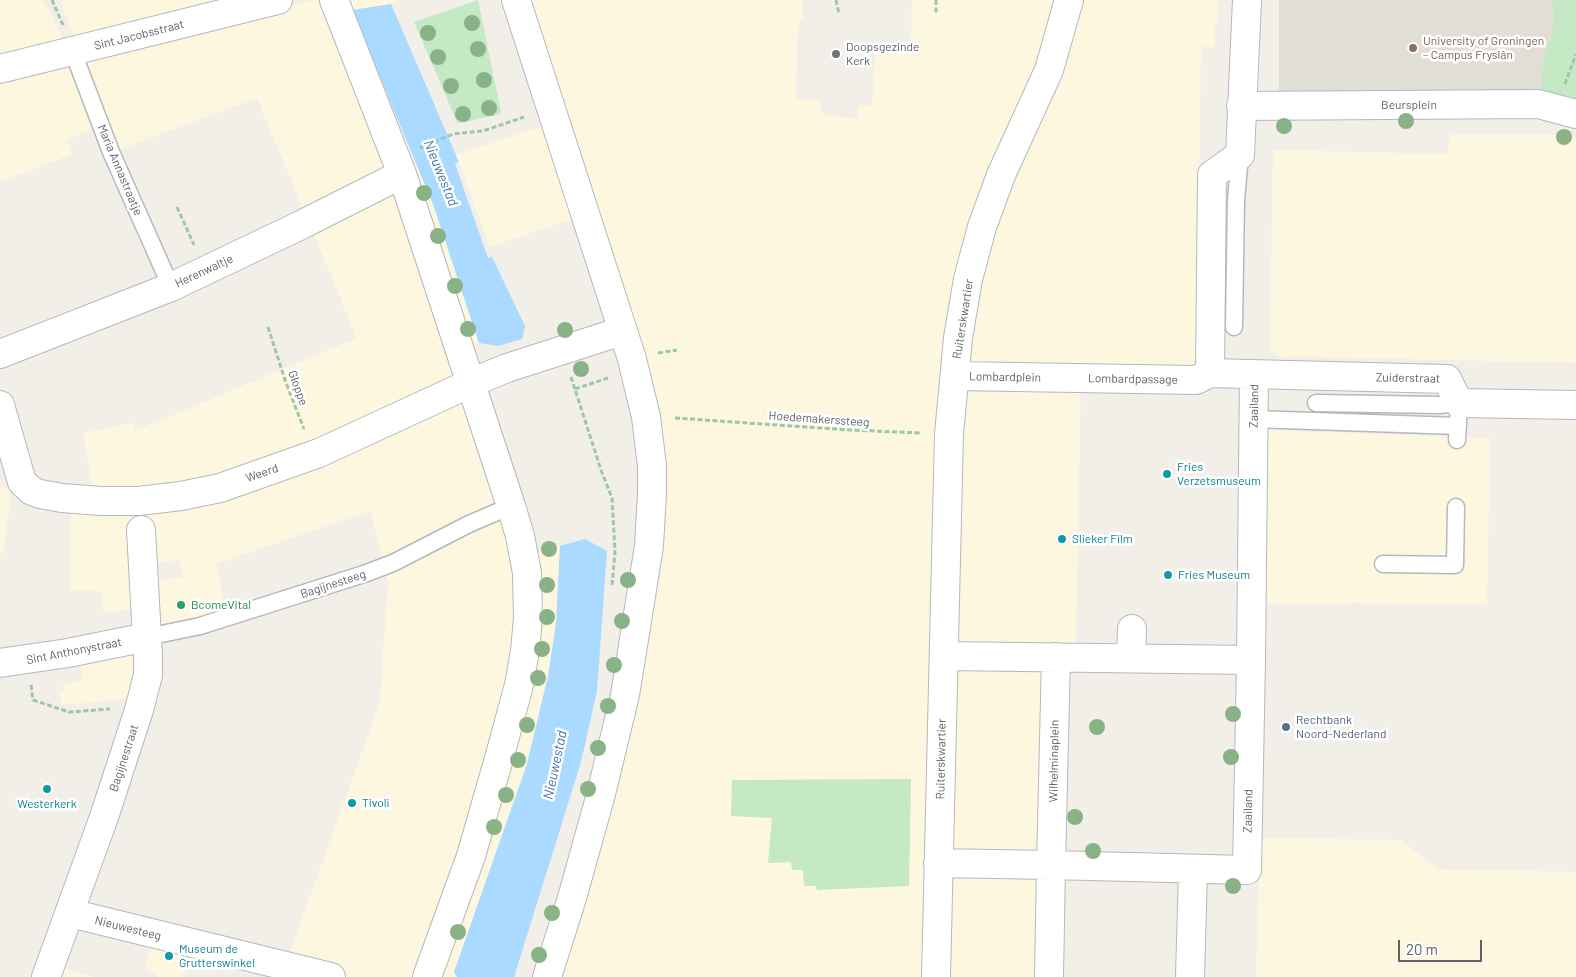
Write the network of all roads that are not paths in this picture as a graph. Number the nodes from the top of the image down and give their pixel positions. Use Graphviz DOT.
graph roads {
  1 [pos="278,0"];
  2 [pos="516,0"];
  3 [pos="1069,0"];
  4 [pos="1247,0"];
  5 [pos="335,4"];
  6 [pos="73,52"];
  7 [pos="0,69"];
  8 [pos="1241,106"];
  9 [pos="1576,114"];
  10 [pos="1240,155"];
  11 [pos="396,177"];
  12 [pos="170,287"];
  13 [pos="1234,327"];
  14 [pos="618,333"];
  15 [pos="0,354"];
  16 [pos="1210,373"];
  17 [pos="1254,375"];
  18 [pos="955,376"];
  19 [pos="1055,378"];
  20 [pos="470,383"];
  21 [pos="1316,403"];
  22 [pos="0,405"];
  23 [pos="1576,405"];
  24 [pos="1254,419"];
  25 [pos="1458,423"];
  26 [pos="20,483"];
  27 [pos="511,506"];
  28 [pos="1456,507"];
  29 [pos="141,530"];
  30 [pos="1383,564"];
  31 [pos="1132,629"];
  32 [pos="147,637"];
  33 [pos="944,656"];
  34 [pos="1056,657"];
  35 [pos="1131,658"];
  36 [pos="1251,660"];
  37 [pos="0,663"];
  38 [pos="938,863"];
  39 [pos="1052,865"];
  40 [pos="1193,869"];
  41 [pos="70,913"];
  42 [pos="46,977"];
  43 [pos="331,977"];
  44 [pos="427,977"];
  45 [pos="547,977"];
  46 [pos="936,977"];
  47 [pos="1049,977"];
  48 [pos="1190,977"];
  1 -- 6 [label="street, Sint Jacobsstraat"];
  2 -- 14 [label="street"];
  3 -- 18 [label="street, Ruiterskwartier"];
  4 -- 8 [label="street"];
  5 -- 11 [label="street"];
  6 -- 7 [label="street, Sint Jacobsstraat"];
  6 -- 12 [label="lane, Maria Annastraatje"];
  8 -- 9 [label="street, Beursplein"];
  8 -- 10 [label="street"];
  10 -- 13 [label="lane"];
  10 -- 16 [label="street"];
  11 -- 12 [label="street, Herenwaltje"];
  11 -- 20 [label="street"];
  12 -- 15 [label="street, Herenwaltje"];
  14 -- 20 [label="street"];
  14 -- 45 [label="street"];
  16 -- 17 [label="street, Zaailand"];
  16 -- 19 [label="street, Lombardpassage"];
  17 -- 24 [label="street, Zaailand"];
  17 -- 25 [label="street, Zuiderstraat"];
  18 -- 19 [label="street, Lombardplein"];
  18 -- 33 [label="street, Ruiterskwartier"];
  20 -- 26 [label="street, Weerd"];
  20 -- 27 [label="street"];
  21 -- 25 [label="lane"];
  22 -- 26 [label="street"];
  23 -- 25 [label="street"];
  24 -- 25 [label="lane"];
  24 -- 36 [label="street, Zaailand"];
  27 -- 32 [label="lane, Bagijnesteeg"];
  27 -- 44 [label="street"];
  28 -- 30 [label="lane"];
  29 -- 32 [label="street, Bagijnestraat"];
  31 -- 35 [label="street"];
  32 -- 37 [label="street, Sint Anthonystraat"];
  32 -- 41 [label="street, Bagijnestraat"];
  33 -- 34 [label="street"];
  33 -- 38 [label="street, Ruiterskwartier"];
  34 -- 35 [label="street"];
  34 -- 39 [label="street, Wilhelminaplein"];
  35 -- 36 [label="street"];
  36 -- 40 [label="street, Zaailand"];
  38 -- 39 [label="street"];
  38 -- 46 [label="street, Ruiterskwartier"];
  39 -- 40 [label="street"];
  39 -- 47 [label="street, Wilhelminaplein"];
  40 -- 48 [label="street"];
  41 -- 42 [label="street, Bagijnestraat"];
  41 -- 43 [label="street, Nieuwesteeg"];
}
